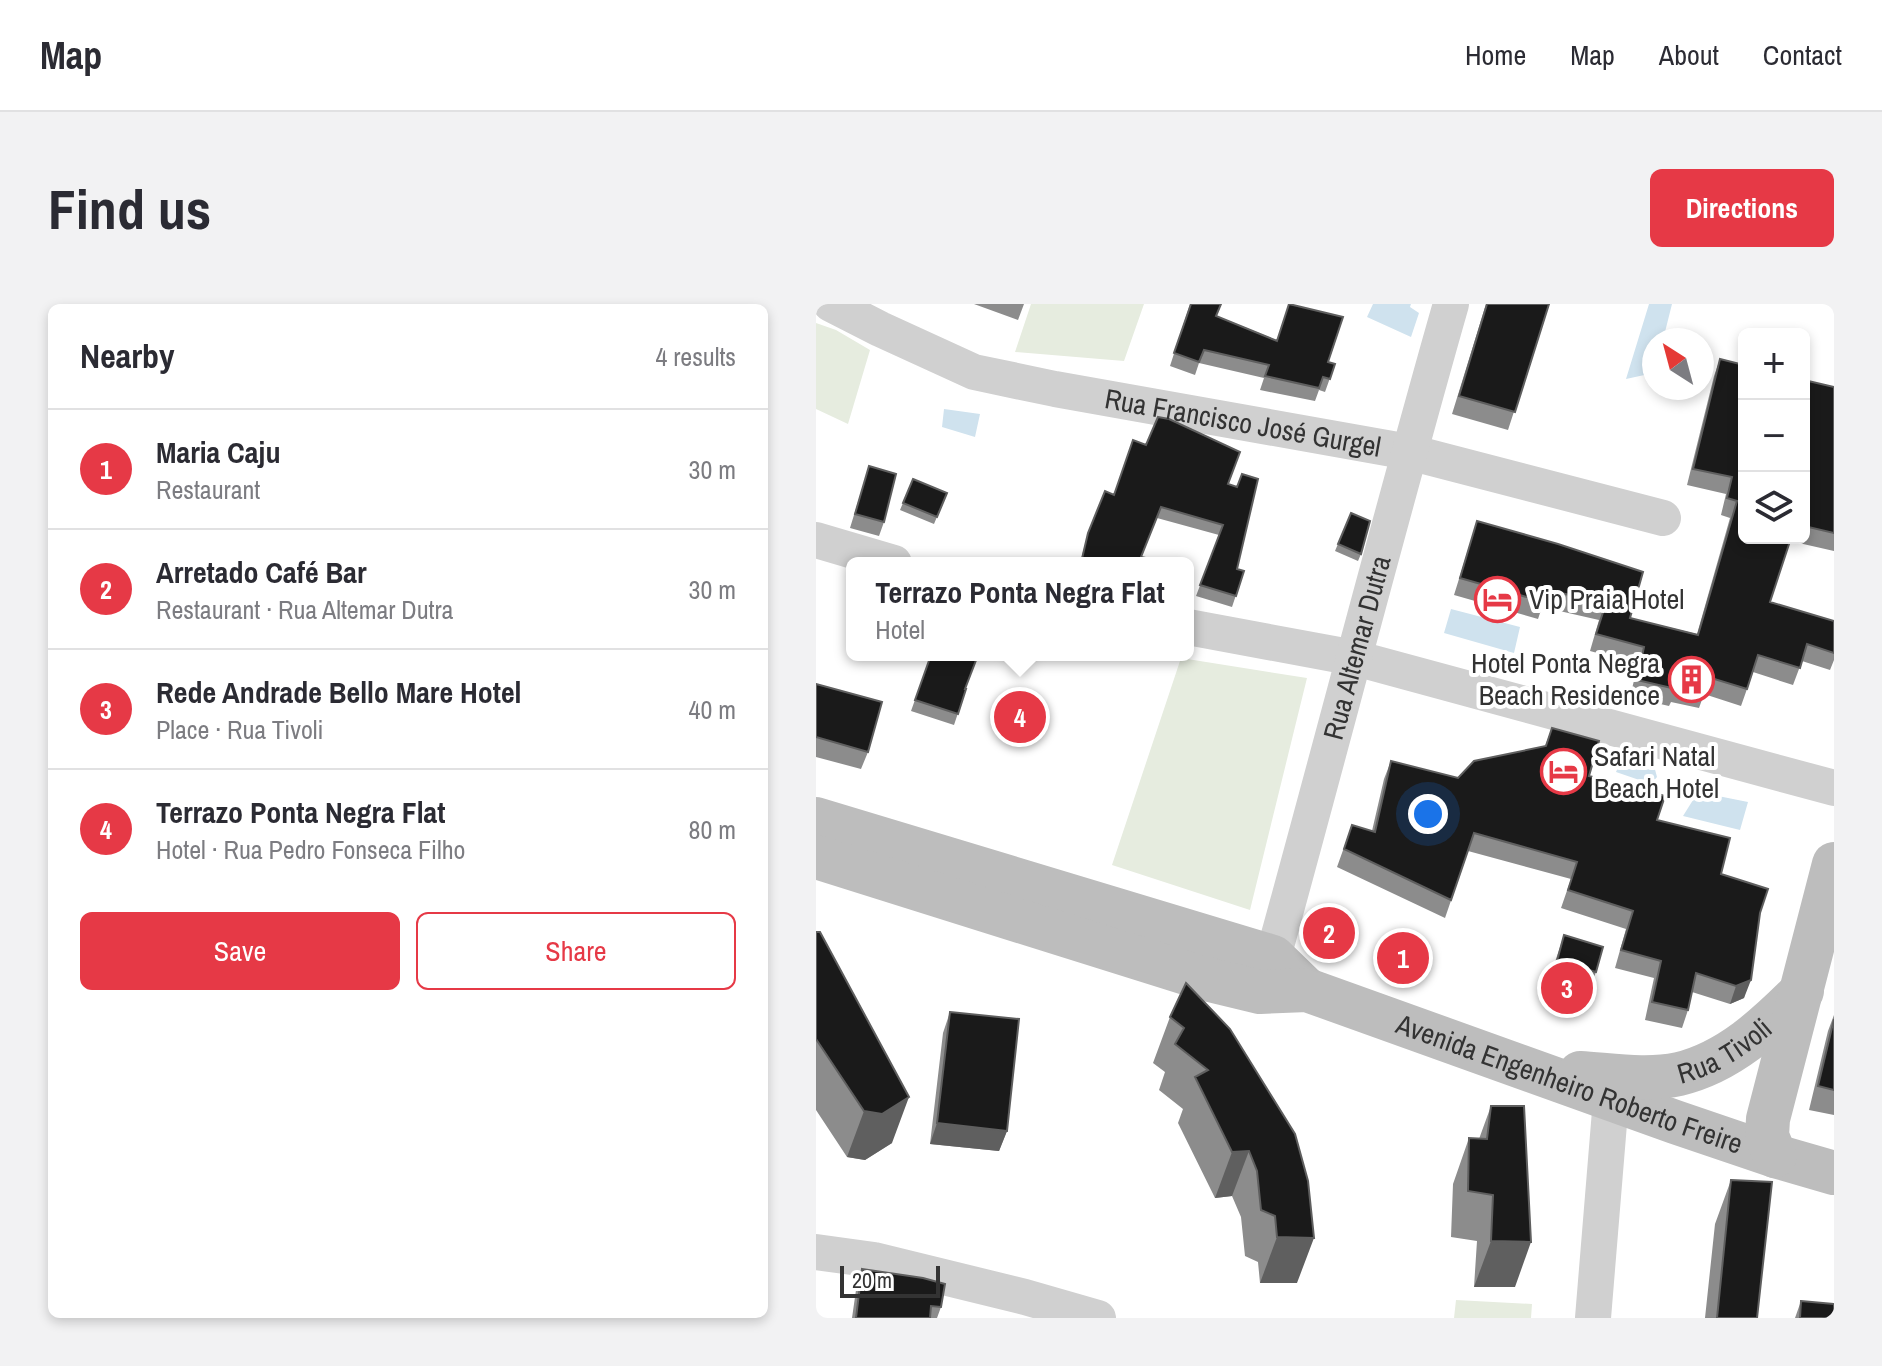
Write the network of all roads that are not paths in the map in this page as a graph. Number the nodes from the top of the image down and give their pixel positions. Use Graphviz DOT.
graph roads {
  1 [pos="831,304"];
  2 [pos="1451,304"];
  3 [pos="1409,452"];
  4 [pos="1663,518"];
  5 [pos="816,540"];
  6 [pos="874,557"];
  7 [pos="1194,628"];
  8 [pos="1355,658"];
  9 [pos="1834,788"];
  10 [pos="816,819"];
  11 [pos="816,857"];
  12 [pos="1834,864"];
  13 [pos="1267,975"];
  14 [pos="1802,991"];
  15 [pos="1533,1070"];
  16 [pos="1611,1099"];
  17 [pos="1775,1156"];
  18 [pos="1834,1173"];
  19 [pos="816,1252"];
  20 [pos="1098,1318"];
  21 [pos="1593,1318"];
  1 -- 3 [label="street, Rua Francisco José Gurgel"];
  2 -- 3 [label="street, Rua Altemar Dutra"];
  3 -- 4 [label="street, Rua Francisco José Gurgel"];
  3 -- 8 [label="street, Rua Altemar Dutra"];
  5 -- 6 [label="street"];
  7 -- 8 [label="street"];
  8 -- 9 [label="street"];
  8 -- 13 [label="street, Rua Altemar Dutra"];
  10 -- 13 [label="main road, Avenida Engenheiro Roberto Freire"];
  11 -- 13 [label="main road"];
  12 -- 14 [label="main road, Rua Tivoli"];
  13 -- 15 [label="main road, Avenida Engenheiro Roberto Freire"];
  14 -- 15 [label="main road, Rua Tivoli"];
  14 -- 17 [label="main road, Rua Tivoli"];
  15 -- 16 [label="main road, Avenida Engenheiro Roberto Freire"];
  16 -- 17 [label="main road, Avenida Engenheiro Roberto Freire"];
  16 -- 21 [label="street"];
  17 -- 18 [label="main road, Avenida Engenheiro Roberto Freire"];
  19 -- 20 [label="street"];
}
